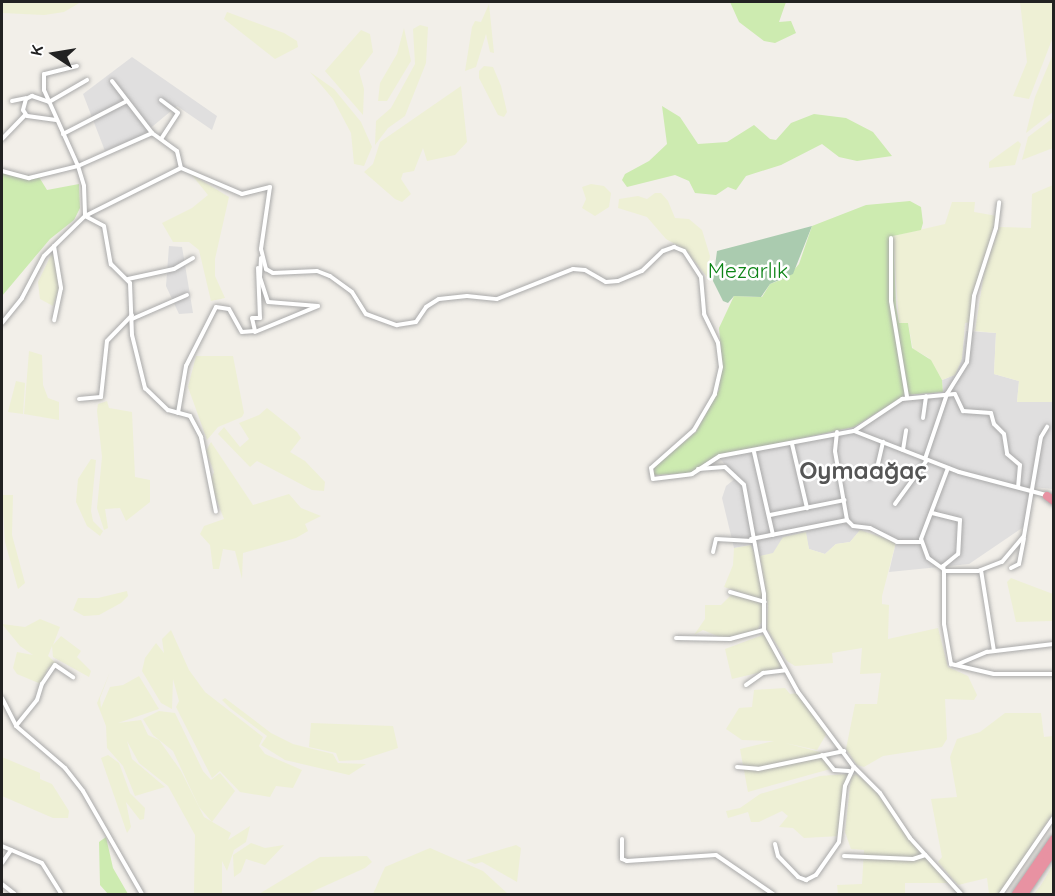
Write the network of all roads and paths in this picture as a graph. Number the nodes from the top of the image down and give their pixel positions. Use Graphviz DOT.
graph roads {
  1 [pos="76,66"];
  2 [pos="87,80"];
  3 [pos="112,81"];
  4 [pos="28,98"];
  5 [pos="161,100"];
  6 [pos="12,101"];
  7 [pos="127,101"];
  8 [pos="49,102"];
  9 [pos="25,115"];
  10 [pos="56,120"];
  11 [pos="152,133"];
  12 [pos="63,134"];
  13 [pos="162,138"];
  14 [pos="2,139"];
  15 [pos="78,166"];
  16 [pos="181,168"];
  17 [pos="2,171"];
  18 [pos="999,202"];
  19 [pos="85,216"];
  20 [pos="891,238"];
  21 [pos="54,246"];
  22 [pos="193,258"];
  23 [pos="261,258"];
  24 [pos="258,268"];
  25 [pos="128,279"];
  26 [pos="188,295"];
  27 [pos="132,317"];
  28 [pos="54,320"];
  29 [pos="2,323"];
  30 [pos="254,333"];
  31 [pos="947,394"];
  32 [pos="926,396"];
  33 [pos="907,397"];
  34 [pos="79,399"];
  35 [pos="178,413"];
  36 [pos="923,418"];
  37 [pos="1047,427"];
  38 [pos="906,430"];
  39 [pos="854,431"];
  40 [pos="837,432"];
  41 [pos="883,442"];
  42 [pos="792,444"];
  43 [pos="903,450"];
  44 [pos="754,452"];
  45 [pos="926,459"];
  46 [pos="948,468"];
  47 [pos="697,470"];
  48 [pos="869,478"];
  49 [pos="1018,487"];
  50 [pos="1032,491"];
  51 [pos="1052,497"];
  52 [pos="845,500"];
  53 [pos="895,504"];
  54 [pos="807,508"];
  55 [pos="216,512"];
  56 [pos="932,513"];
  57 [pos="770,515"];
  58 [pos="847,520"];
  59 [pos="773,534"];
  60 [pos="1024,536"];
  61 [pos="751,540"];
  62 [pos="921,542"];
  63 [pos="713,552"];
  64 [pos="1011,568"];
  65 [pos="943,570"];
  66 [pos="981,570"];
  67 [pos="730,592"];
  68 [pos="765,602"];
  69 [pos="764,630"];
  70 [pos="676,638"];
  71 [pos="1053,644"];
  72 [pos="994,651"];
  73 [pos="955,665"];
  74 [pos="786,670"];
  75 [pos="1053,674"];
  76 [pos="73,677"];
  77 [pos="746,685"];
  78 [pos="2,698"];
  79 [pos="16,726"];
  80 [pos="844,751"];
  81 [pos="822,755"];
  82 [pos="737,767"];
  83 [pos="854,767"];
  84 [pos="849,771"];
  85 [pos="1053,817"];
  86 [pos="622,839"];
  87 [pos="1053,839"];
  88 [pos="775,844"];
  89 [pos="2,846"];
  90 [pos="10,850"];
  91 [pos="1053,850"];
  92 [pos="925,855"];
  93 [pos="844,856"];
  94 [pos="2,863"];
  95 [pos="2,884"];
  96 [pos="15,894"];
  97 [pos="61,894"];
  98 [pos="142,894"];
  99 [pos="773,894"];
  100 [pos="961,894"];
  101 [pos="1001,894"];
  102 [pos="1016,894"];
  103 [pos="1024,894"];
  1 -- 8 [label="street"];
  2 -- 8 [label="street"];
  3 -- 7 [label="street"];
  4 -- 6 [label="street"];
  4 -- 8 [label="street"];
  4 -- 9 [label="street"];
  5 -- 13 [label="street"];
  7 -- 11 [label="street"];
  7 -- 12 [label="street"];
  8 -- 10 [label="street"];
  9 -- 10 [label="street"];
  9 -- 14 [label="street"];
  10 -- 12 [label="street"];
  11 -- 13 [label="street"];
  11 -- 15 [label="street"];
  12 -- 15 [label="street"];
  13 -- 16 [label="street"];
  15 -- 17 [label="street"];
  15 -- 19 [label="street"];
  16 -- 19 [label="street"];
  16 -- 23 [label="street"];
  18 -- 31 [label="street"];
  19 -- 21 [label="street"];
  19 -- 25 [label="street"];
  20 -- 33 [label="street"];
  21 -- 28 [label="street"];
  21 -- 29 [label="street"];
  22 -- 25 [label="street"];
  23 -- 24 [label="street"];
  23 -- 47 [label="street"];
  24 -- 30 [label="street"];
  24 -- 30 [label="street"];
  25 -- 27 [label="street"];
  26 -- 27 [label="street"];
  27 -- 34 [label="street"];
  27 -- 35 [label="street"];
  30 -- 35 [label="street"];
  31 -- 32 [label="street"];
  31 -- 45 [label="street"];
  31 -- 49 [label="street"];
  32 -- 33 [label="street"];
  32 -- 36 [label="street"];
  33 -- 39 [label="street"];
  35 -- 55 [label="street"];
  37 -- 50 [label="street"];
  38 -- 43 [label="street"];
  39 -- 40 [label="street"];
  39 -- 41 [label="street"];
  40 -- 42 [label="street"];
  40 -- 52 [label="street"];
  41 -- 43 [label="street"];
  41 -- 48 [label="street"];
  42 -- 44 [label="street"];
  42 -- 54 [label="street"];
  43 -- 45 [label="street"];
  44 -- 47 [label="street"];
  44 -- 57 [label="street"];
  45 -- 46 [label="street"];
  45 -- 53 [label="street"];
  46 -- 49 [label="street"];
  46 -- 56 [label="street"];
  47 -- 61 [label="street"];
  49 -- 50 [label="street"];
  50 -- 51 [label="street"];
  50 -- 60 [label="street"];
  52 -- 54 [label="street"];
  52 -- 58 [label="street"];
  54 -- 57 [label="street"];
  56 -- 62 [label="street"];
  56 -- 65 [label="street"];
  57 -- 59 [label="street"];
  58 -- 59 [label="street"];
  58 -- 62 [label="street"];
  59 -- 61 [label="street"];
  60 -- 64 [label="street"];
  60 -- 66 [label="street"];
  61 -- 63 [label="street"];
  61 -- 68 [label="street"];
  62 -- 65 [label="street"];
  65 -- 66 [label="street"];
  65 -- 73 [label="street"];
  66 -- 72 [label="street"];
  67 -- 68 [label="street"];
  68 -- 69 [label="street"];
  69 -- 70 [label="street"];
  69 -- 74 [label="street"];
  71 -- 72 [label="street"];
  72 -- 73 [label="street"];
  73 -- 75 [label="street"];
  74 -- 77 [label="street"];
  74 -- 80 [label="street"];
  76 -- 79 [label="street"];
  78 -- 79 [label="street"];
  79 -- 98 [label="street"];
  80 -- 81 [label="street"];
  80 -- 83 [label="street"];
  81 -- 82 [label="street"];
  81 -- 84 [label="street"];
  83 -- 84 [label="street"];
  83 -- 92 [label="street"];
  84 -- 88 [label="street"];
  85 -- 101 [label="street"];
  86 -- 99 [label="street"];
  87 -- 102 [label="highway"];
  89 -- 90 [label="street"];
  90 -- 94 [label="street"];
  90 -- 97 [label="street"];
  91 -- 103 [label="highway"];
  92 -- 93 [label="street"];
  92 -- 100 [label="street"];
  95 -- 96 [label="street"];
}
